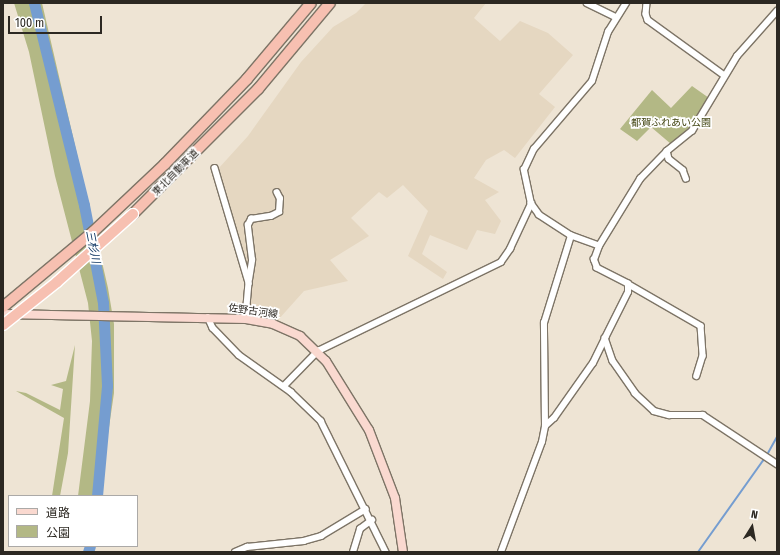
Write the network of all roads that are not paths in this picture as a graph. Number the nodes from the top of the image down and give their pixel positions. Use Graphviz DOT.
graph roads {
  1 [pos="311,3"];
  2 [pos="330,3"];
  3 [pos="588,3"];
  4 [pos="626,3"];
  5 [pos="647,3"];
  6 [pos="777,11"];
  7 [pos="616,17"];
  8 [pos="724,75"];
  9 [pos="667,151"];
  10 [pos="215,168"];
  11 [pos="686,178"];
  12 [pos="277,193"];
  13 [pos="531,204"];
  14 [pos="571,236"];
  15 [pos="599,246"];
  16 [pos="249,283"];
  17 [pos="628,284"];
  18 [pos="3,307"];
  19 [pos="3,314"];
  20 [pos="208,317"];
  21 [pos="246,319"];
  22 [pos="3,325"];
  23 [pos="606,338"];
  24 [pos="318,351"];
  25 [pos="697,376"];
  26 [pos="284,386"];
  27 [pos="545,426"];
  28 [pos="777,464"];
  29 [pos="366,509"];
  30 [pos="372,520"];
  31 [pos="235,552"];
  32 [pos="353,552"];
  33 [pos="386,552"];
  34 [pos="403,552"];
  35 [pos="501,552"];
  1 -- 18 [label="highway, 東北自動車道"];
  2 -- 22 [label="highway, 東北自動車道, bridge"];
  3 -- 7 [label="street"];
  4 -- 7 [label="street"];
  5 -- 8 [label="street"];
  6 -- 8 [label="street"];
  7 -- 13 [label="street"];
  8 -- 9 [label="street"];
  9 -- 11 [label="street"];
  9 -- 15 [label="street"];
  10 -- 16 [label="street"];
  12 -- 16 [label="street"];
  13 -- 14 [label="street"];
  13 -- 24 [label="street"];
  14 -- 15 [label="street"];
  14 -- 27 [label="street"];
  15 -- 17 [label="street"];
  16 -- 21 [label="street"];
  17 -- 23 [label="street"];
  17 -- 25 [label="street"];
  19 -- 20 [label="main road, 佐野古河線"];
  20 -- 21 [label="main road, 佐野古河線"];
  20 -- 26 [label="street"];
  21 -- 24 [label="main road, 佐野古河線"];
  23 -- 27 [label="street"];
  23 -- 28 [label="street"];
  24 -- 26 [label="street"];
  24 -- 34 [label="main road, 佐野古河線"];
  26 -- 29 [label="street"];
  27 -- 35 [label="street"];
  29 -- 30 [label="street"];
  29 -- 31 [label="street"];
  30 -- 32 [label="street"];
  30 -- 33 [label="street"];
}
